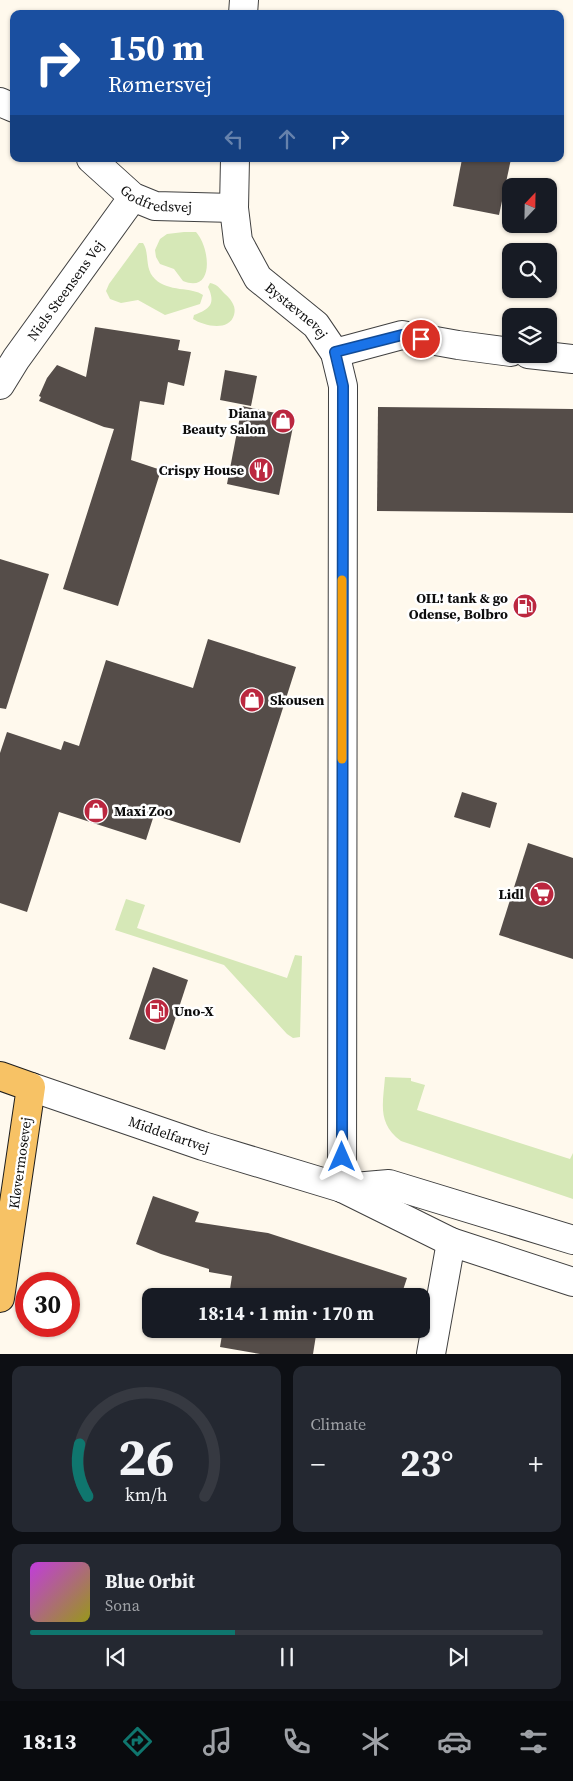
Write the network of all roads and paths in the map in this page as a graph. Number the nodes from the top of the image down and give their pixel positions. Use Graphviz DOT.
graph roads {
  1 [pos="93,162"];
  2 [pos="234,162"];
  3 [pos="133,198"];
  4 [pos="234,208"];
  5 [pos="502,351"];
  6 [pos="335,352"];
  7 [pos="557,357"];
  8 [pos="573,359"];
  9 [pos="0,385"];
  10 [pos="0,1076"];
  11 [pos="31,1086"];
  12 [pos="342,1188"];
  13 [pos="573,1240"];
  14 [pos="451,1242"];
  15 [pos="573,1282"];
  16 [pos="0,1298"];
  17 [pos="431,1354"];
  1 -- 3 [label="street, Godfredsvej"];
  2 -- 4 [label="street, Bystævnevej"];
  3 -- 4 [label="street, Godfredsvej"];
  3 -- 9 [label="street, Niels Steensens Vej"];
  4 -- 6 [label="street, Bystævnevej"];
  5 -- 6 [label="street"];
  6 -- 12 [label="street, Bystævnevej"];
  7 -- 8 [label="street"];
  10 -- 11 [label="main road, Middelfartvej"];
  11 -- 12 [label="street, Middelfartvej"];
  11 -- 16 [label="main road, Kløvermosevej"];
  12 -- 13 [label="street, Middelfartvej"];
  12 -- 14 [label="street, Middelfartvej"];
  14 -- 15 [label="street, Middelfartvej"];
  14 -- 17 [label="street"];
}
